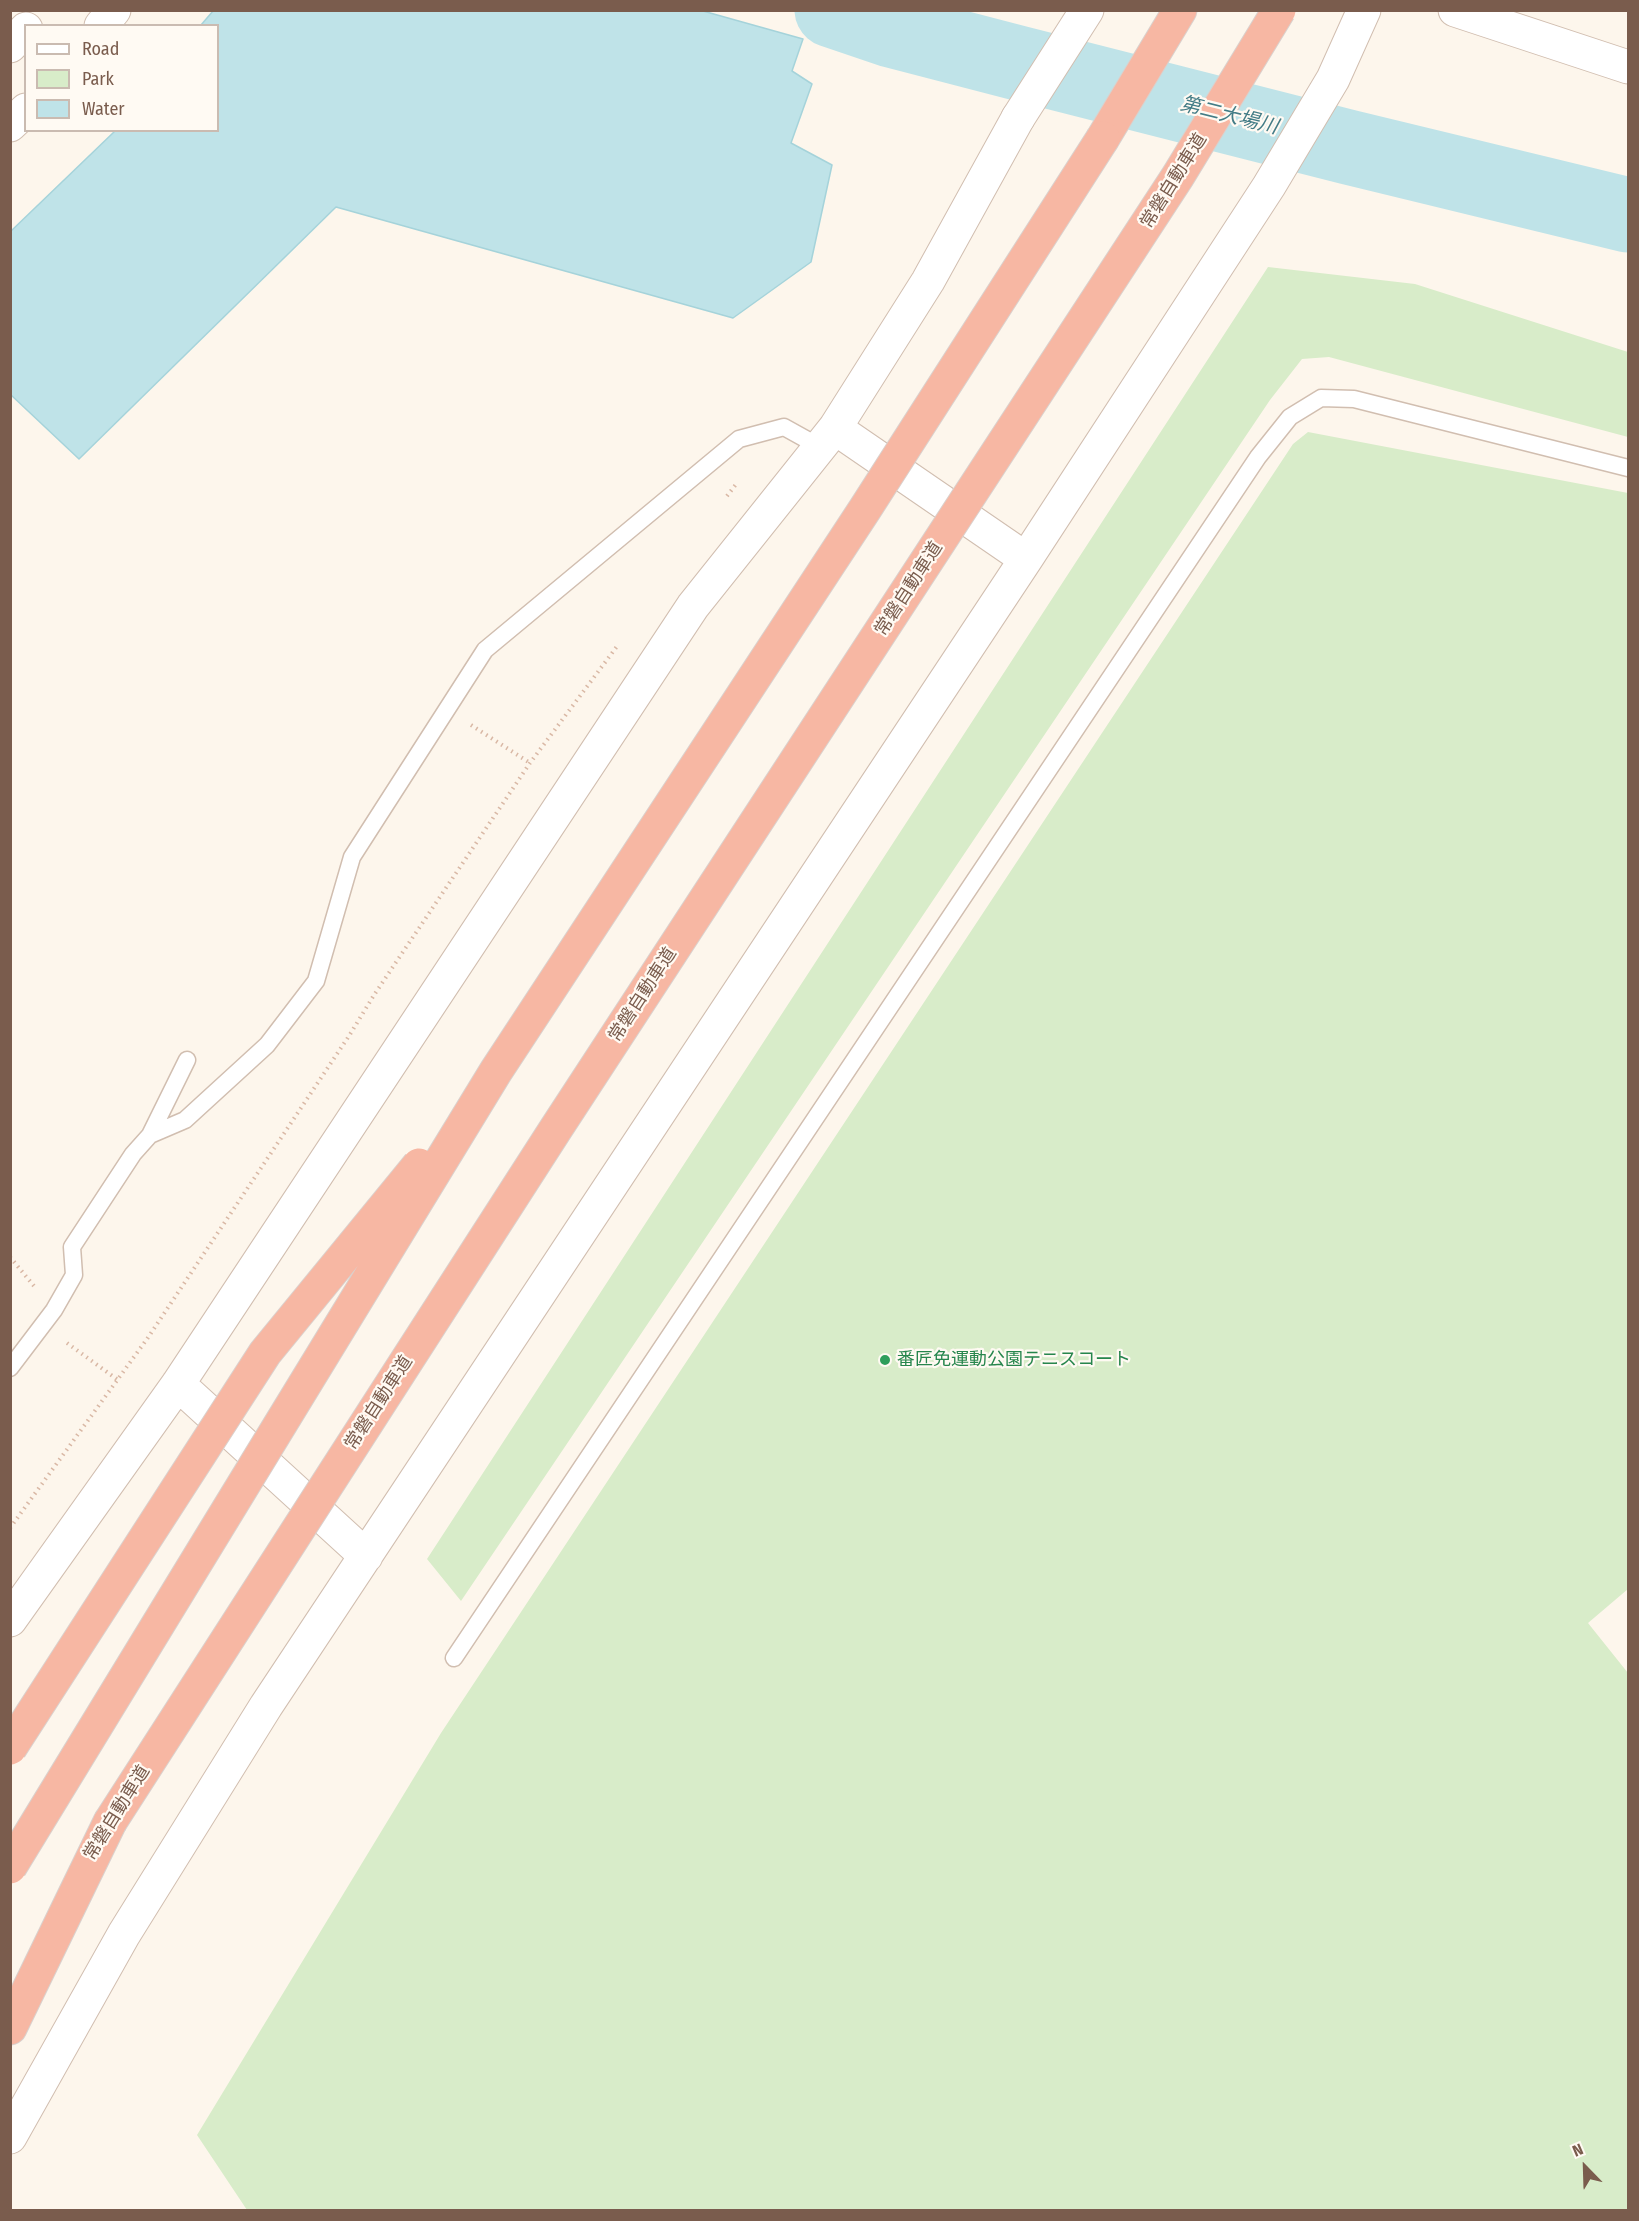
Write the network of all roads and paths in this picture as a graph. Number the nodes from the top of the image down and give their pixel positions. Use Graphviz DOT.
graph roads {
  1 [pos="43,10"];
  2 [pos="114,10"];
  3 [pos="1087,10"];
  4 [pos="1180,10"];
  5 [pos="1279,10"];
  6 [pos="1364,10"];
  7 [pos="1455,10"];
  8 [pos="31,24"];
  9 [pos="103,24"];
  10 [pos="24,31"];
  11 [pos="10,46"];
  12 [pos="1629,67"];
  13 [pos="24,112"];
  14 [pos="10,125"];
  15 [pos="828,437"];
  16 [pos="1629,468"];
  17 [pos="740,480"];
  18 [pos="726,498"];
  19 [pos="1026,559"];
  20 [pos="621,640"];
  21 [pos="462,720"];
  22 [pos="531,763"];
  23 [pos="187,1060"];
  24 [pos="496,1071"];
  25 [pos="150,1134"];
  26 [pos="42,1325"];
  27 [pos="10,1368"];
  28 [pos="118,1380"];
  29 [pos="178,1384"];
  30 [pos="10,1528"];
  31 [pos="366,1556"];
  32 [pos="10,1620"];
  33 [pos="454,1658"];
  34 [pos="10,1748"];
  35 [pos="110,1822"];
  36 [pos="10,1867"];
  37 [pos="10,1983"];
  38 [pos="10,2028"];
  39 [pos="10,2137"];
  1 -- 8 [label="street"];
  2 -- 9 [label="street"];
  3 -- 15 [label="street"];
  4 -- 24 [label="highway, bridge"];
  5 -- 35 [label="highway, 常磐自動車道, bridge"];
  6 -- 19 [label="street"];
  7 -- 12 [label="street"];
  10 -- 11 [label="street"];
  13 -- 14 [label="street"];
  15 -- 19 [label="street"];
  15 -- 25 [label="lane"];
  15 -- 29 [label="street"];
  16 -- 33 [label="lane"];
  17 -- 18 [label="path"];
  19 -- 31 [label="street"];
  20 -- 22 [label="path"];
  21 -- 22 [label="path"];
  22 -- 28 [label="path"];
  23 -- 25 [label="lane"];
  24 -- 34 [label="highway, bridge"];
  24 -- 36 [label="highway, bridge"];
  25 -- 26 [label="lane"];
  26 -- 27 [label="lane"];
  26 -- 28 [label="path"];
  28 -- 30 [label="path"];
  29 -- 31 [label="street"];
  29 -- 32 [label="street"];
  31 -- 39 [label="street"];
  35 -- 37 [label="highway, 常磐自動車道"];
  35 -- 38 [label="highway"];
}
